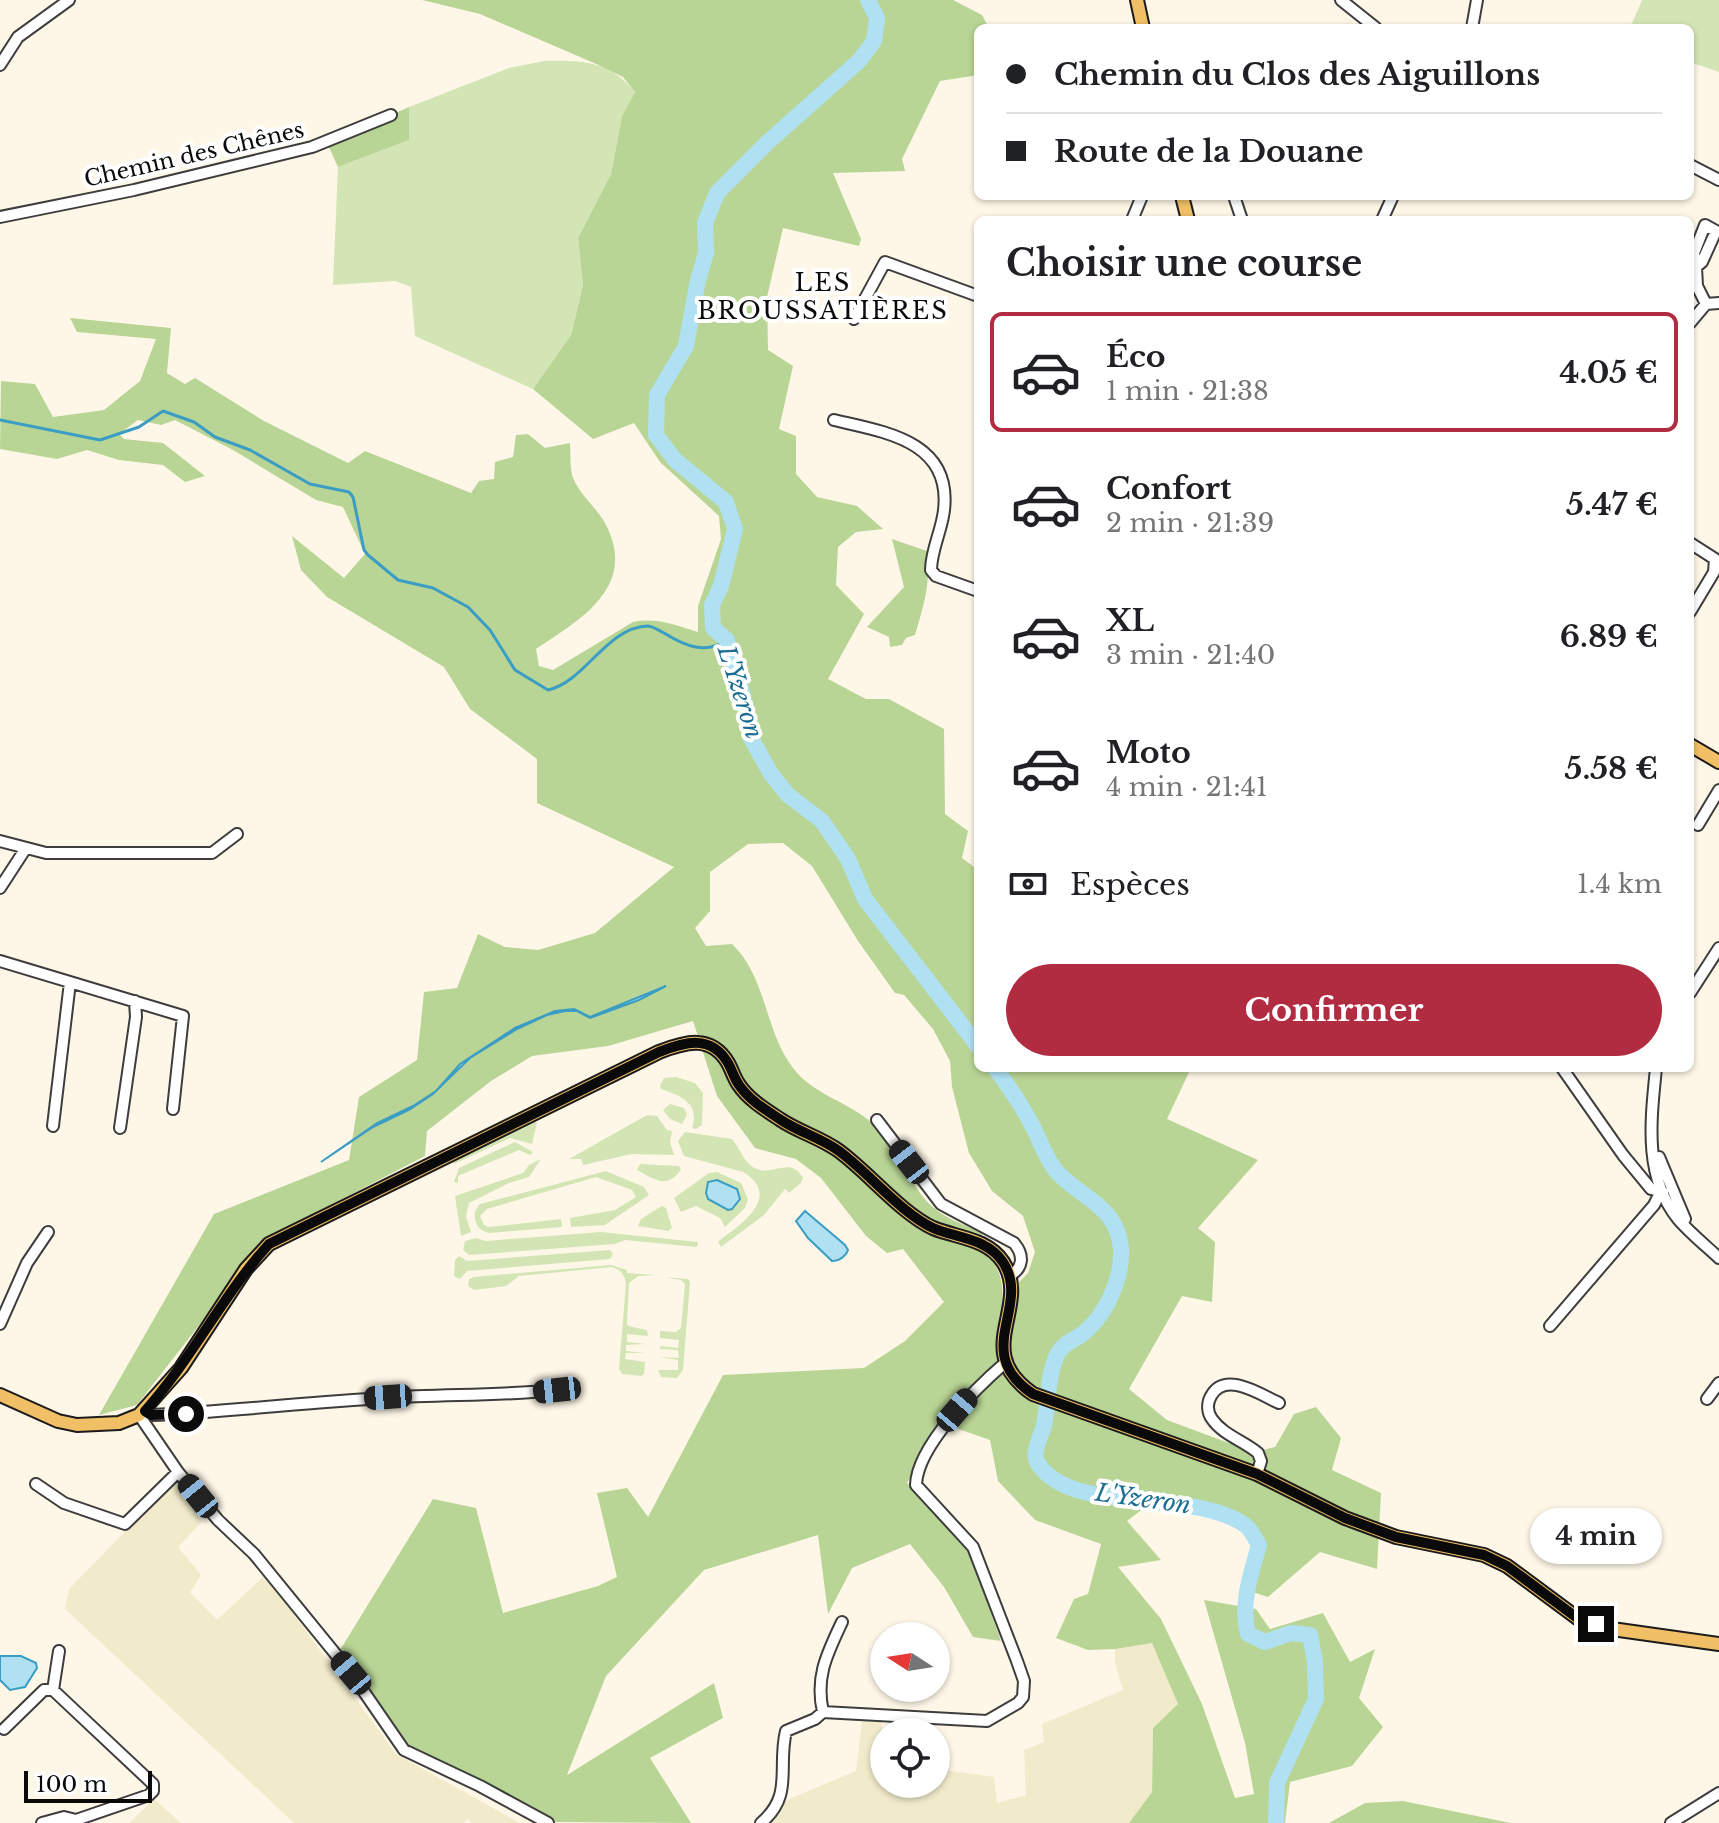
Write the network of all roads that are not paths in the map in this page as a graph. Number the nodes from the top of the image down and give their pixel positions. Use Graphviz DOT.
graph roads {
  1 [pos="69,0"];
  2 [pos="1137,0"];
  3 [pos="1341,0"];
  4 [pos="1477,0"];
  5 [pos="1353,4"];
  6 [pos="1142,24"];
  7 [pos="1372,24"];
  8 [pos="1473,24"];
  9 [pos="0,65"];
  10 [pos="391,115"];
  11 [pos="1694,167"];
  12 [pos="1719,180"];
  13 [pos="0,217"];
  14 [pos="1696,267"];
  15 [pos="974,295"];
  16 [pos="1719,303"];
  17 [pos="1706,304"];
  18 [pos="1694,318"];
  19 [pos="854,319"];
  20 [pos="834,420"];
  21 [pos="1694,546"];
  22 [pos="974,590"];
  23 [pos="1694,605"];
  24 [pos="1694,747"];
  25 [pos="1719,762"];
  26 [pos="1719,790"];
  27 [pos="1698,825"];
  28 [pos="237,834"];
  29 [pos="0,841"];
  30 [pos="26,848"];
  31 [pos="0,888"];
  32 [pos="1719,948"];
  33 [pos="0,961"];
  34 [pos="70,982"];
  35 [pos="1694,987"];
  36 [pos="135,1001"];
  37 [pos="1565,1072"];
  38 [pos="1656,1072"];
  39 [pos="173,1109"];
  40 [pos="877,1120"];
  41 [pos="53,1126"];
  42 [pos="120,1128"];
  43 [pos="1665,1191"];
  44 [pos="48,1232"];
  45 [pos="1719,1258"];
  46 [pos="1009,1276"];
  47 [pos="0,1324"];
  48 [pos="1550,1326"];
  49 [pos="1005,1363"];
  50 [pos="1719,1383"];
  51 [pos="557,1390"];
  52 [pos="0,1395"];
  53 [pos="1707,1399"];
  54 [pos="1279,1403"];
  55 [pos="142,1413"];
  56 [pos="178,1472"];
  57 [pos="1257,1474"];
  58 [pos="36,1484"];
  59 [pos="842,1622"];
  60 [pos="1719,1644"];
  61 [pos="59,1651"];
  62 [pos="53,1690"];
  63 [pos="823,1712"];
  64 [pos="4,1729"];
  65 [pos="1719,1793"];
  66 [pos="42,1823"];
  67 [pos="548,1823"];
  68 [pos="761,1823"];
  69 [pos="1671,1823"];
  1 -- 9 [label="street"];
  2 -- 6 [label="main road"];
  3 -- 5 [label="street"];
  4 -- 8 [label="street"];
  5 -- 7 [label="street"];
  10 -- 13 [label="street, Chemin des Chênes"];
  11 -- 12 [label="street"];
  14 -- 17 [label="street"];
  15 -- 19 [label="street"];
  16 -- 17 [label="street"];
  17 -- 18 [label="street"];
  20 -- 22 [label="street"];
  21 -- 23 [label="street"];
  24 -- 25 [label="main road"];
  26 -- 27 [label="street"];
  28 -- 30 [label="street"];
  29 -- 30 [label="street"];
  30 -- 31 [label="street"];
  32 -- 35 [label="street"];
  33 -- 34 [label="street"];
  34 -- 36 [label="street"];
  34 -- 41 [label="street"];
  36 -- 39 [label="street"];
  36 -- 42 [label="street"];
  37 -- 43 [label="street"];
  38 -- 43 [label="street"];
  40 -- 46 [label="street"];
  43 -- 45 [label="street"];
  43 -- 48 [label="street"];
  44 -- 47 [label="street"];
  46 -- 49 [label="main road"];
  46 -- 55 [label="main road"];
  49 -- 57 [label="main road"];
  49 -- 63 [label="street"];
  50 -- 53 [label="street"];
  51 -- 55 [label="street"];
  52 -- 55 [label="main road"];
  54 -- 57 [label="street"];
  55 -- 56 [label="street"];
  56 -- 58 [label="street"];
  56 -- 67 [label="street"];
  57 -- 60 [label="main road"];
  59 -- 63 [label="street"];
  61 -- 62 [label="street"];
  62 -- 64 [label="street"];
  62 -- 66 [label="street"];
  63 -- 68 [label="street"];
  65 -- 69 [label="street"];
}
